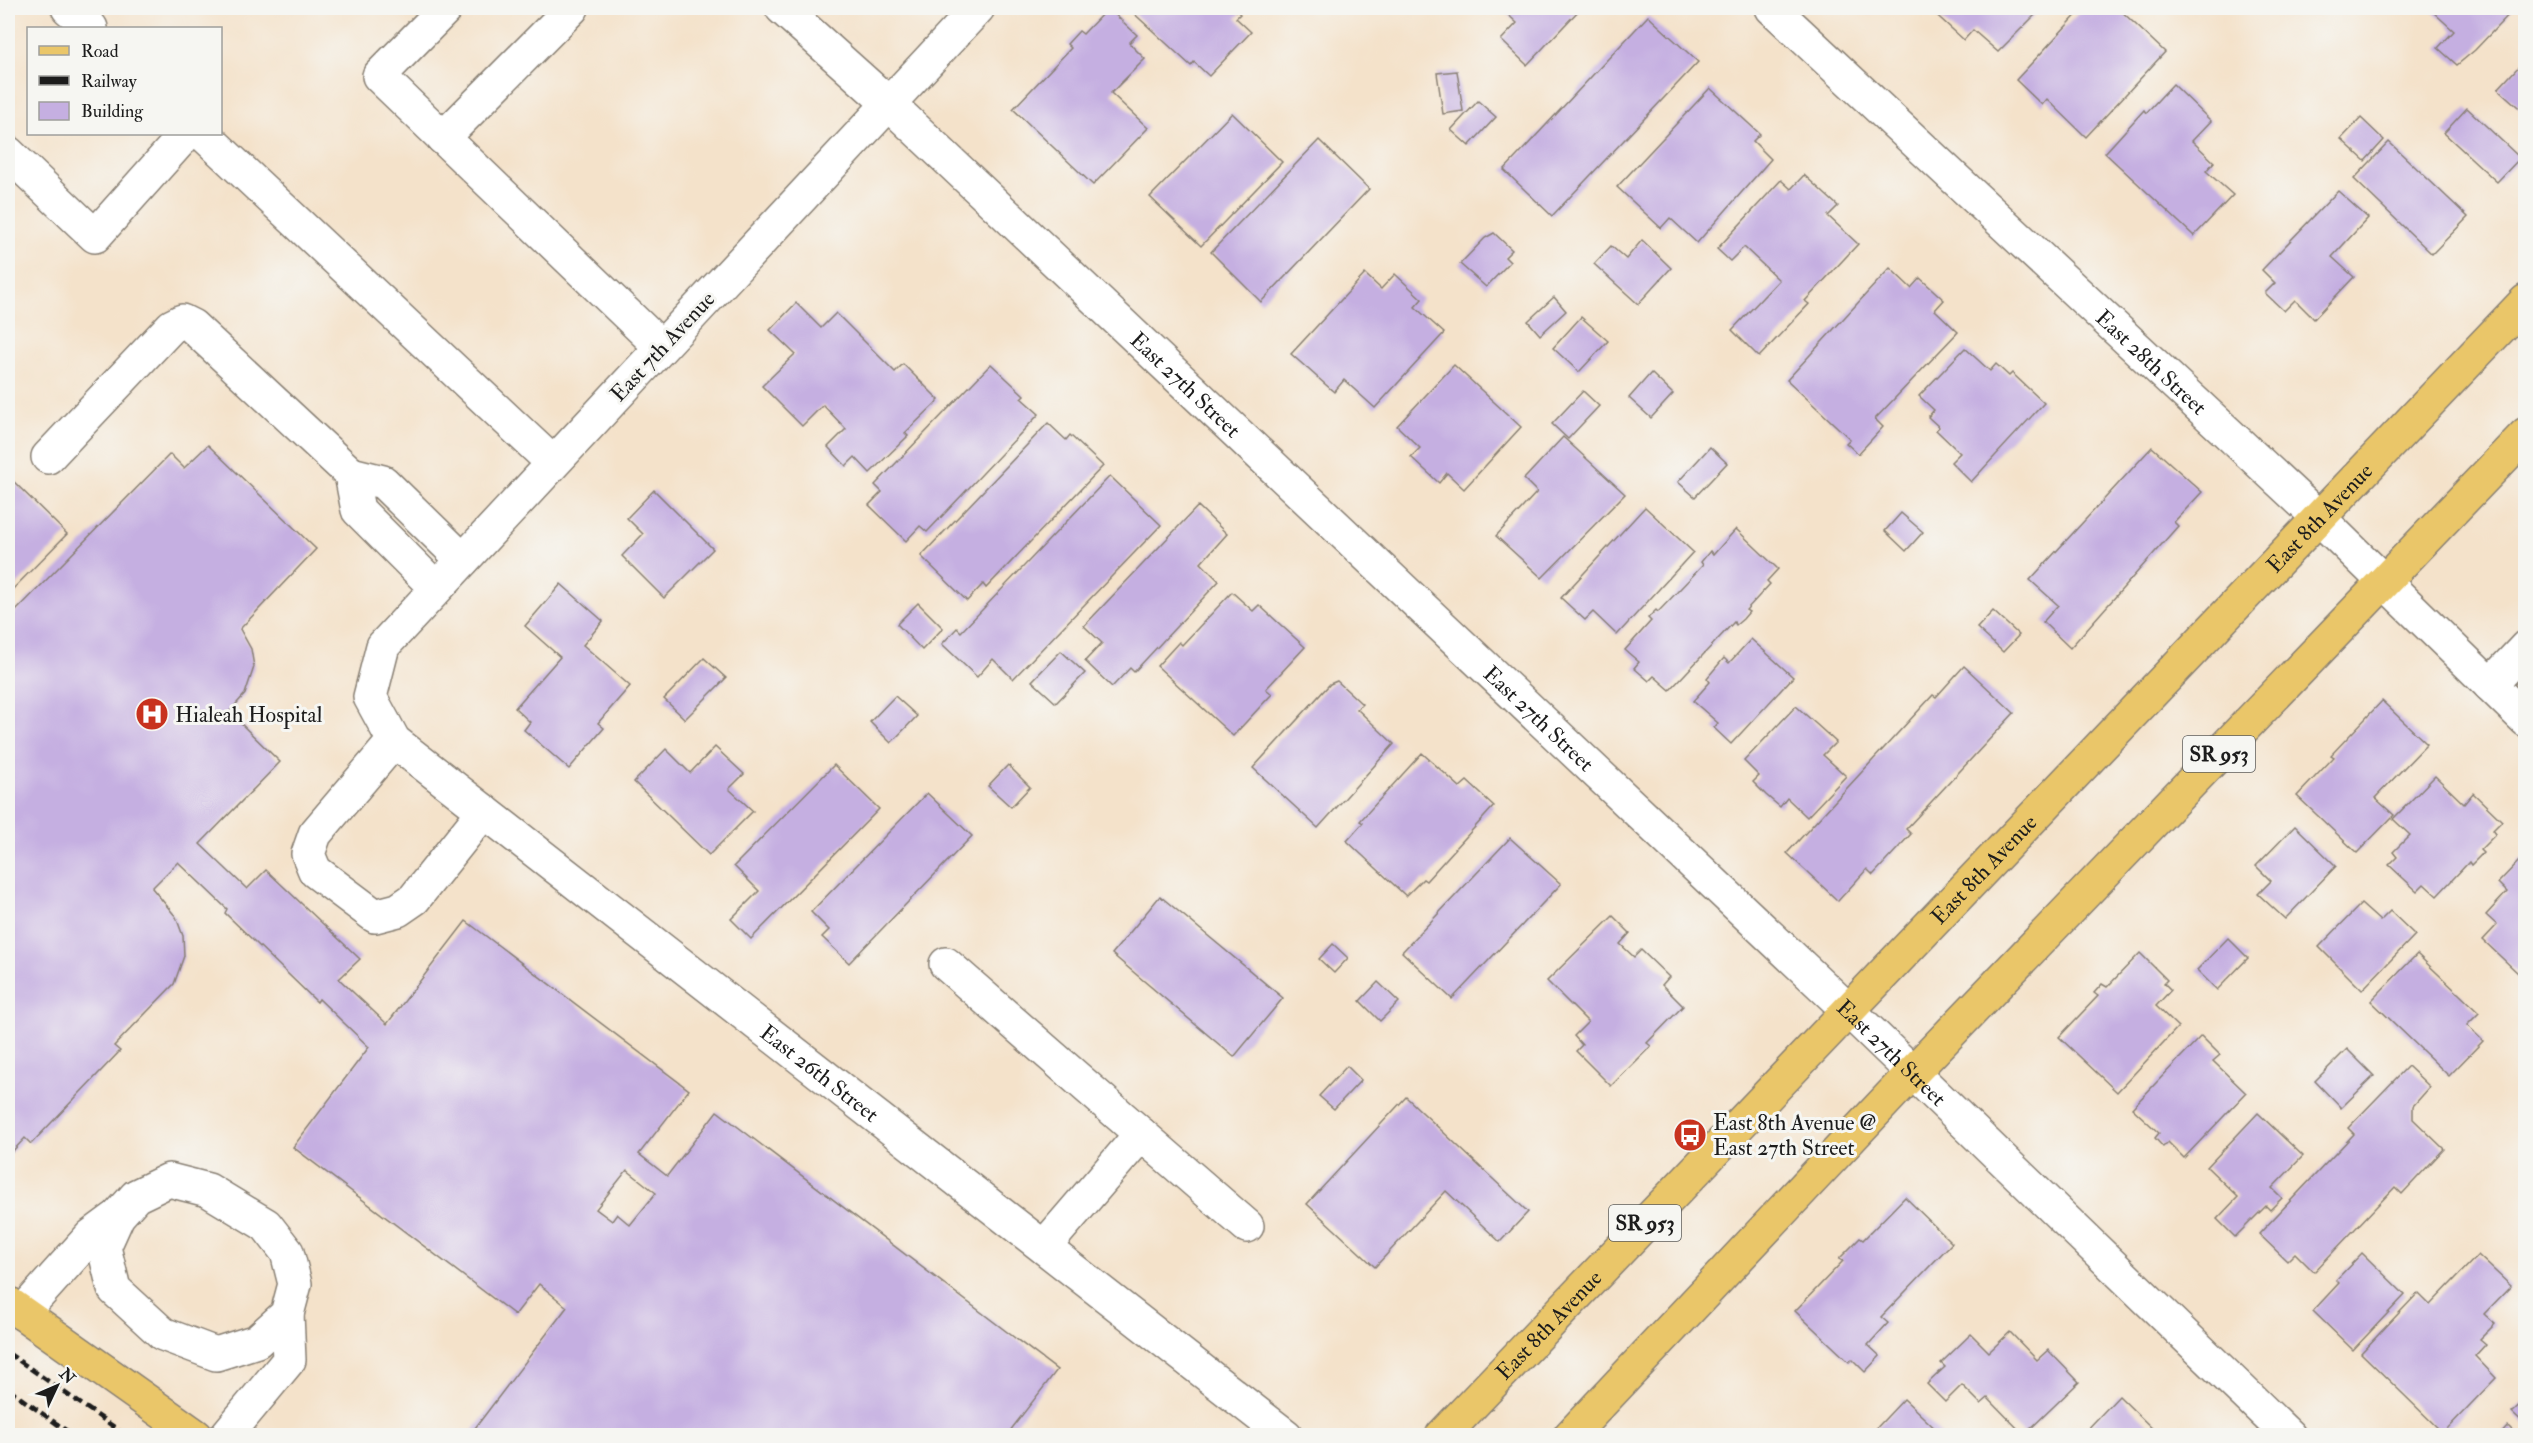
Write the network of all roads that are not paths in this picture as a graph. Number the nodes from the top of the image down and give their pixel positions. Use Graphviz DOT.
graph roads {
  1 [pos="68,8"];
  2 [pos="446,8"];
  3 [pos="572,8"];
  4 [pos="782,8"];
  5 [pos="978,8"];
  6 [pos="1772,8"];
  7 [pos="90,27"];
  8 [pos="888,103"];
  9 [pos="185,135"];
  10 [pos="204,135"];
  11 [pos="443,138"];
  12 [pos="8,153"];
  13 [pos="2526,301"];
  14 [pos="661,347"];
  15 [pos="2526,434"];
  16 [pos="48,457"];
  17 [pos="553,463"];
  18 [pos="351,474"];
  19 [pos="2319,518"];
  20 [pos="464,560"];
  21 [pos="2385,582"];
  22 [pos="436,588"];
  23 [pos="2526,647"];
  24 [pos="2490,685"];
  25 [pos="370,697"];
  26 [pos="2526,720"];
  27 [pos="394,741"];
  28 [pos="484,811"];
  29 [pos="946,964"];
  30 [pos="1848,1010"];
  31 [pos="1911,1074"];
  32 [pos="1141,1134"];
  33 [pos="118,1216"];
  34 [pos="1247,1226"];
  35 [pos="1044,1247"];
  36 [pos="14,1308"];
  37 [pos="287,1314"];
  38 [pos="196,1436"];
  39 [pos="226,1436"];
  40 [pos="1286,1436"];
  41 [pos="1442,1436"];
  42 [pos="1570,1436"];
  43 [pos="2289,1436"];
  1 -- 7 [label="street"];
  2 -- 11 [label="street"];
  3 -- 11 [label="street"];
  4 -- 8 [label="street, East 27th Street"];
  5 -- 8 [label="street, East 7th Avenue"];
  6 -- 19 [label="street, East 28th Street"];
  8 -- 14 [label="street, East 7th Avenue"];
  8 -- 30 [label="street, East 27th Street"];
  9 -- 12 [label="street"];
  10 -- 17 [label="street"];
  11 -- 14 [label="street"];
  13 -- 19 [label="main road, East 8th Avenue / SR 953"];
  14 -- 17 [label="street, East 7th Avenue"];
  15 -- 21 [label="main road, SR 953"];
  16 -- 18 [label="street"];
  17 -- 20 [label="street, East 7th Avenue"];
  18 -- 20 [label="street"];
  18 -- 22 [label="street"];
  19 -- 21 [label="street, East 28th Street"];
  19 -- 30 [label="main road, East 8th Avenue / SR 953"];
  20 -- 22 [label="street, East 7th Avenue"];
  21 -- 24 [label="street, East 28th Street"];
  21 -- 31 [label="main road, SR 953"];
  22 -- 25 [label="street, East 7th Avenue"];
  23 -- 24 [label="street"];
  24 -- 26 [label="street, East 28th Street"];
  25 -- 27 [label="street, East 26th Street"];
  27 -- 28 [label="street, East 26th Street"];
  27 -- 28 [label="street"];
  28 -- 35 [label="street, East 26th Street"];
  29 -- 32 [label="street"];
  30 -- 31 [label="street, East 27th Street"];
  30 -- 41 [label="main road, East 8th Avenue / SR 953"];
  31 -- 42 [label="main road, SR 953"];
  31 -- 43 [label="street, East 27th Street"];
  32 -- 34 [label="street"];
  32 -- 35 [label="street"];
  33 -- 36 [label="street"];
  33 -- 37 [label="street"];
  33 -- 37 [label="street"];
  35 -- 40 [label="street, East 26th Street"];
  36 -- 38 [label="main road"];
  37 -- 39 [label="street"];
}
